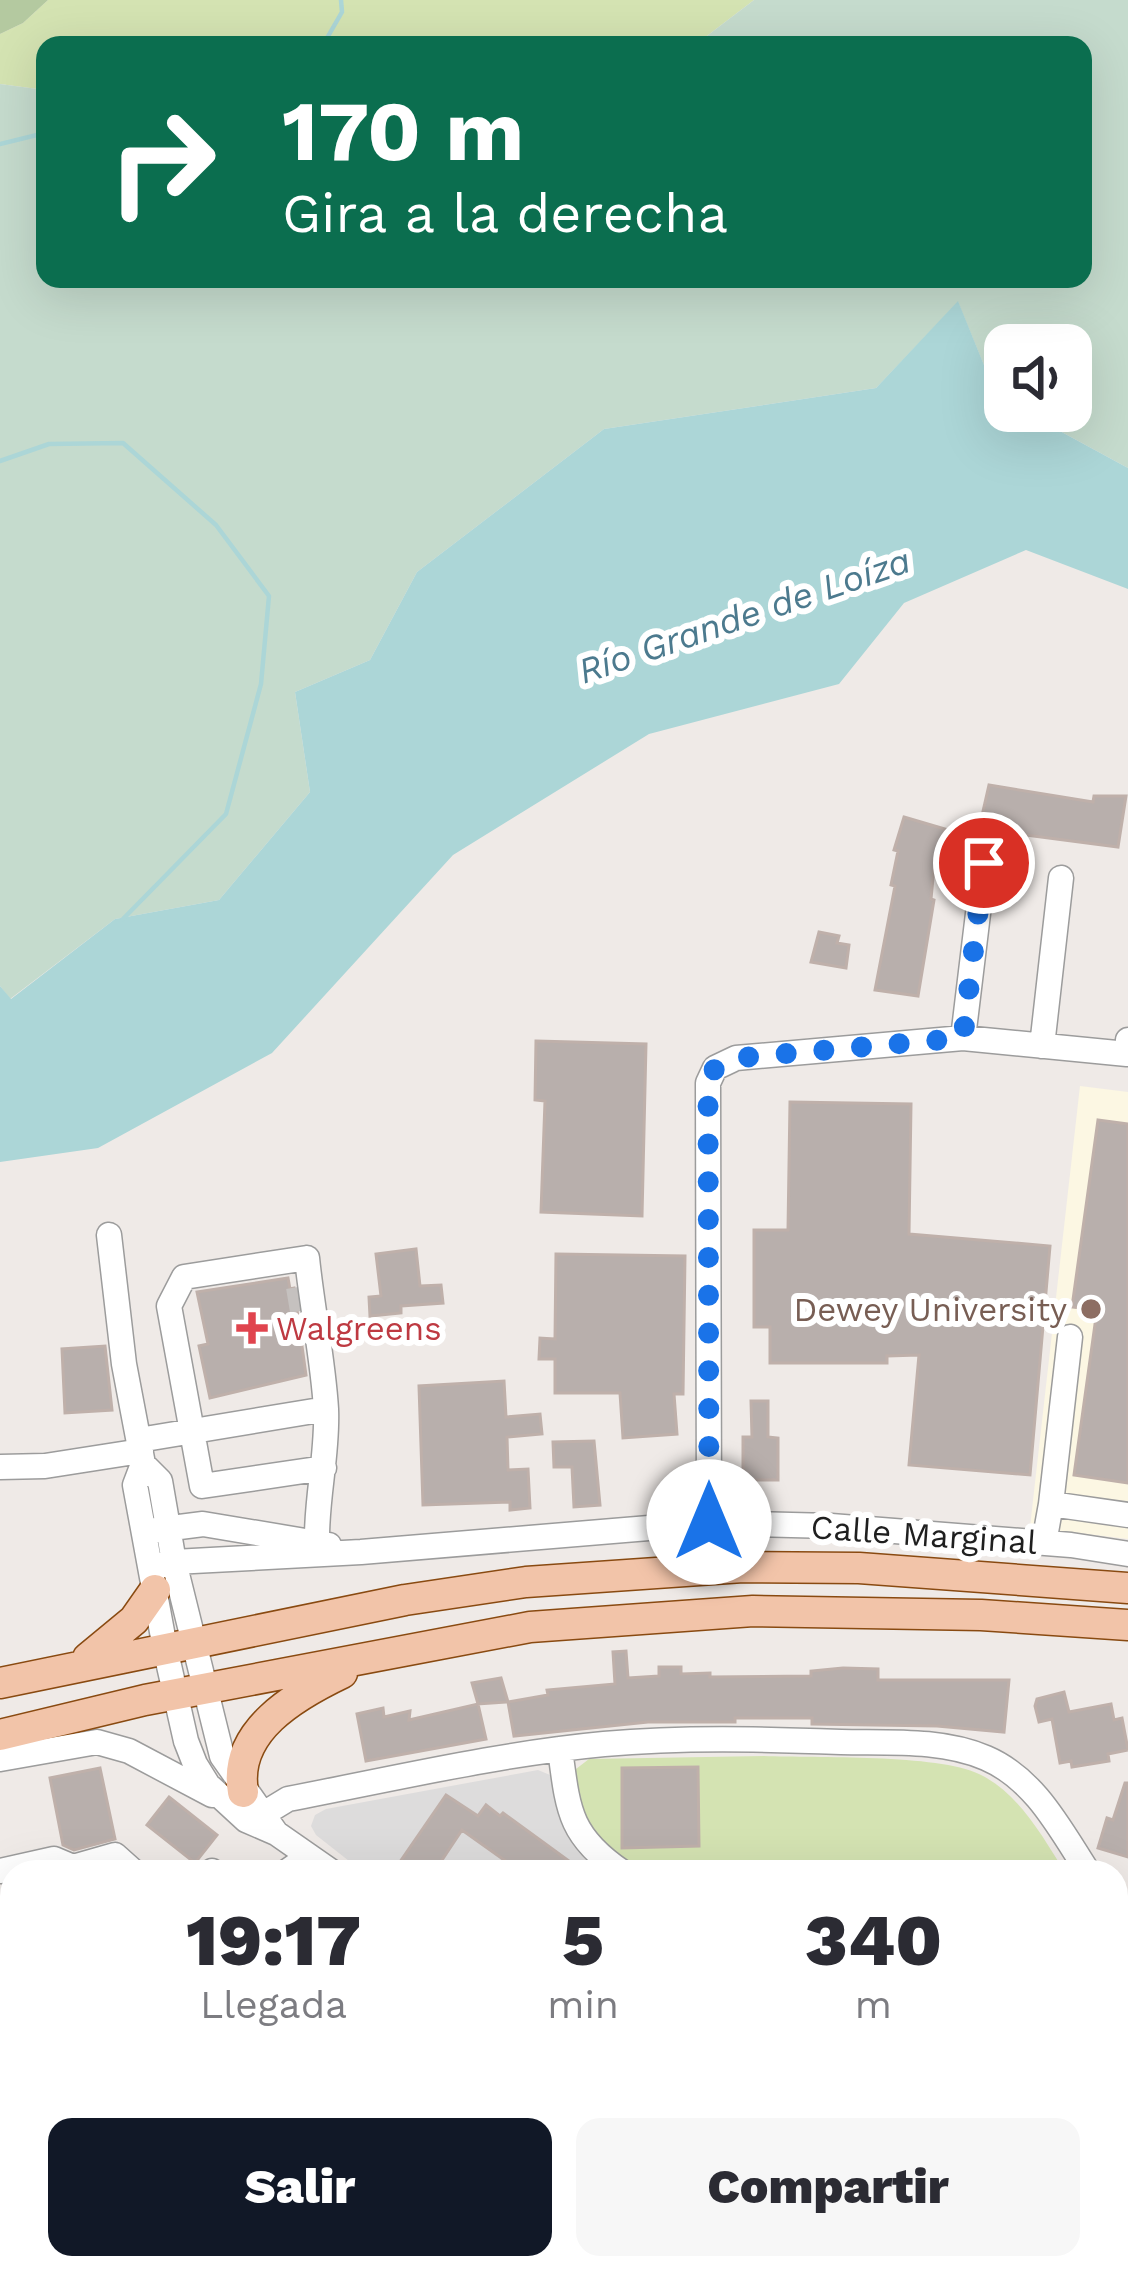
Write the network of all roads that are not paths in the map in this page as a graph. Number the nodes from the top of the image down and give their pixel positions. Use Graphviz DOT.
graph roads {
  1 [pos="984,863"];
  2 [pos="1061,878"];
  3 [pos="963,1038"];
  4 [pos="1128,1040"];
  5 [pos="1042,1046"];
  6 [pos="1126,1054"];
  7 [pos="109,1235"];
  8 [pos="303,1290"];
  9 [pos="1070,1337"];
  10 [pos="317,1341"];
  11 [pos="326,1409"];
  12 [pos="191,1432"];
  13 [pos="141,1452"];
  14 [pos="0,1467"];
  15 [pos="324,1468"];
  16 [pos="1051,1504"];
  17 [pos="1128,1515"];
  18 [pos="709,1522"];
  19 [pos="156,1530"];
  20 [pos="317,1542"];
  21 [pos="1045,1543"];
  22 [pos="361,1552"];
  23 [pos="1128,1554"];
  24 [pos="236,1558"];
  25 [pos="160,1573"];
  26 [pos="1128,1588"];
  27 [pos="184,1605"];
  28 [pos="1128,1625"];
  29 [pos="180,1645"];
  30 [pos="374,1658"];
  31 [pos="74,1666"];
  32 [pos="0,1683"];
  33 [pos="190,1692"];
  34 [pos="0,1735"];
  35 [pos="560,1749"];
  36 [pos="0,1759"];
  37 [pos="253,1813"];
  38 [pos="308,1856"];
  39 [pos="302,1860"];
  40 [pos="314,1860"];
  41 [pos="605,1860"];
  42 [pos="1080,1860"];
  1 -- 3 [label="street"];
  2 -- 5 [label="street"];
  3 -- 5 [label="street"];
  3 -- 18 [label="street"];
  4 -- 6 [label="street"];
  5 -- 6 [label="street"];
  7 -- 13 [label="street"];
  8 -- 10 [label="street"];
  8 -- 10 [label="street"];
  8 -- 12 [label="street"];
  9 -- 16 [label="street"];
  10 -- 11 [label="street"];
  11 -- 12 [label="street"];
  11 -- 15 [label="street"];
  12 -- 13 [label="street"];
  12 -- 15 [label="street"];
  13 -- 14 [label="street"];
  13 -- 19 [label="street"];
  15 -- 20 [label="street"];
  16 -- 17 [label="street"];
  16 -- 21 [label="street"];
  18 -- 21 [label="street, Calle Marginal"];
  18 -- 22 [label="street, Calle Marginal"];
  19 -- 20 [label="street, Calle Marginal"];
  19 -- 25 [label="street"];
  20 -- 22 [label="street, Calle Marginal"];
  21 -- 23 [label="street, Calle Marginal"];
  22 -- 24 [label="street, Calle Marginal"];
  24 -- 25 [label="street, Calle Marginal"];
  24 -- 27 [label="street"];
  25 -- 27 [label="street"];
  25 -- 29 [label="street"];
  25 -- 31 [label="main road"];
  26 -- 29 [label="main road"];
  27 -- 29 [label="street"];
  28 -- 30 [label="main road"];
  29 -- 31 [label="main road"];
  29 -- 33 [label="street"];
  30 -- 33 [label="main road"];
  30 -- 37 [label="main road"];
  31 -- 32 [label="main road"];
  33 -- 34 [label="main road"];
  33 -- 37 [label="street"];
  35 -- 37 [label="street"];
  35 -- 41 [label="street"];
  35 -- 42 [label="street"];
  36 -- 37 [label="street"];
  37 -- 38 [label="street"];
  38 -- 39 [label="street"];
  38 -- 40 [label="street"];
}
